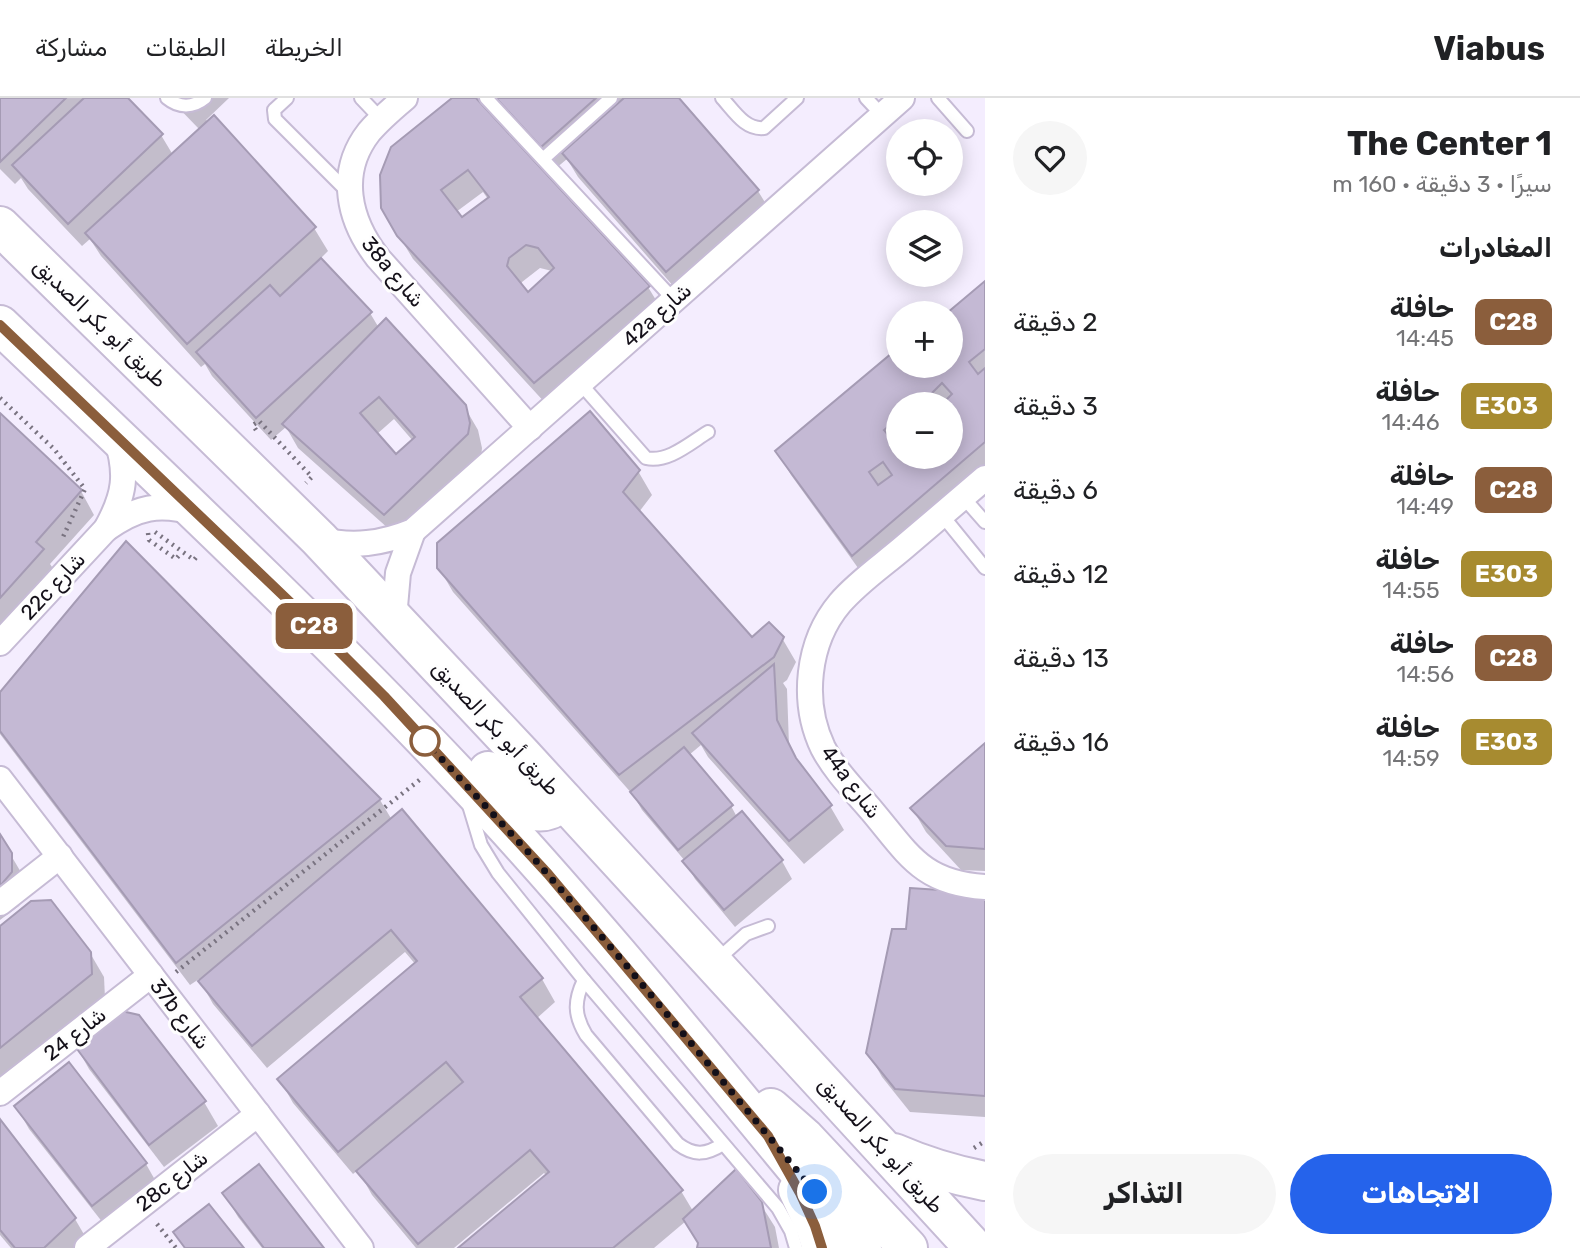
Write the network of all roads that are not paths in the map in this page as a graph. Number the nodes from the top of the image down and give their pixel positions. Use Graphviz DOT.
graph roads {
  1 [pos="167,98"];
  2 [pos="205,98"];
  3 [pos="287,98"];
  4 [pos="361,98"];
  5 [pos="405,98"];
  6 [pos="486,98"];
  7 [pos="611,98"];
  8 [pos="722,98"];
  9 [pos="797,98"];
  10 [pos="901,98"];
  11 [pos="938,98"];
  12 [pos="874,107"];
  13 [pos="381,119"];
  14 [pos="967,131"];
  15 [pos="543,159"];
  16 [pos="350,194"];
  17 [pos="0,226"];
  18 [pos="674,300"];
  19 [pos="0,325"];
  20 [pos="580,383"];
  21 [pos="530,428"];
  22 [pos="708,432"];
  23 [pos="116,436"];
  24 [pos="985,478"];
  25 [pos="964,497"];
  26 [pos="942,515"];
  27 [pos="985,522"];
  28 [pos="106,529"];
  29 [pos="194,531"];
  30 [pos="413,531"];
  31 [pos="319,539"];
  32 [pos="985,568"];
  33 [pos="394,618"];
  34 [pos="0,643"];
  35 [pos="384,696"];
  36 [pos="454,771"];
  37 [pos="0,779"];
  38 [pos="564,801"];
  39 [pos="60,856"];
  40 [pos="985,887"];
  41 [pos="0,903"];
  42 [pos="768,926"];
  43 [pos="714,964"];
  44 [pos="584,980"];
  45 [pos="155,981"];
  46 [pos="693,1045"];
  47 [pos="0,1093"];
  48 [pos="258,1114"];
  49 [pos="768,1136"];
  50 [pos="723,1144"];
  51 [pos="884,1148"];
  52 [pos="985,1181"];
  53 [pos="87,1248"];
  54 [pos="361,1248"];
  55 [pos="796,1248"];
  56 [pos="822,1248"];
  57 [pos="862,1248"];
  58 [pos="908,1248"];
  59 [pos="974,1248"];
  1 -- 2 [label="lane"];
  3 -- 16 [label="lane"];
  4 -- 13 [label="lane"];
  5 -- 13 [label="street, 38a شارع"];
  6 -- 15 [label="lane"];
  7 -- 15 [label="lane"];
  8 -- 9 [label="lane"];
  10 -- 12 [label="street, 42a شارع"];
  11 -- 14 [label="lane"];
  12 -- 18 [label="street, 42a شارع"];
  13 -- 16 [label="street, 38a شارع"];
  15 -- 18 [label="lane"];
  16 -- 21 [label="street, 38a شارع"];
  17 -- 31 [label="main road, طريق أبو بكر الصديق"];
  18 -- 20 [label="street, 42a شارع"];
  19 -- 23 [label="main road"];
  20 -- 21 [label="street, 42a شارع"];
  20 -- 22 [label="lane"];
  21 -- 30 [label="street, 42a شارع"];
  23 -- 28 [label="street, 22c شارع"];
  23 -- 29 [label="main road"];
  24 -- 25 [label="street, 44a شارع"];
  25 -- 26 [label="street, 44a شارع"];
  25 -- 27 [label="lane"];
  26 -- 32 [label="lane"];
  26 -- 40 [label="street, 44a شارع"];
  28 -- 29 [label="street, 22c شارع"];
  28 -- 34 [label="street, 22c شارع"];
  29 -- 35 [label="main road"];
  30 -- 31 [label="street, 42a شارع"];
  30 -- 33 [label="street, 42a شارع"];
  31 -- 33 [label="main road, طريق أبو بكر الصديق"];
  33 -- 38 [label="main road, طريق أبو بكر الصديق"];
  35 -- 36 [label="main road"];
  35 -- 38 [label="main road"];
  36 -- 44 [label="lane"];
  36 -- 46 [label="main road"];
  37 -- 39 [label="street, 37b شارع"];
  38 -- 43 [label="main road, طريق أبو بكر الصديق"];
  39 -- 41 [label="street"];
  39 -- 45 [label="street, 37b شارع"];
  42 -- 43 [label="lane"];
  43 -- 51 [label="main road, طريق أبو بكر الصديق"];
  44 -- 50 [label="lane"];
  44 -- 50 [label="lane"];
  45 -- 47 [label="street, شارع 24"];
  45 -- 48 [label="street, 37b شارع"];
  46 -- 49 [label="main road"];
  46 -- 58 [label="main road"];
  48 -- 53 [label="street, 28c شارع"];
  48 -- 54 [label="street, 37b شارع"];
  49 -- 56 [label="main road"];
  49 -- 57 [label="main road"];
  50 -- 55 [label="lane"];
  51 -- 52 [label="main road"];
  51 -- 59 [label="main road, طريق أبو بكر الصديق"];
}
